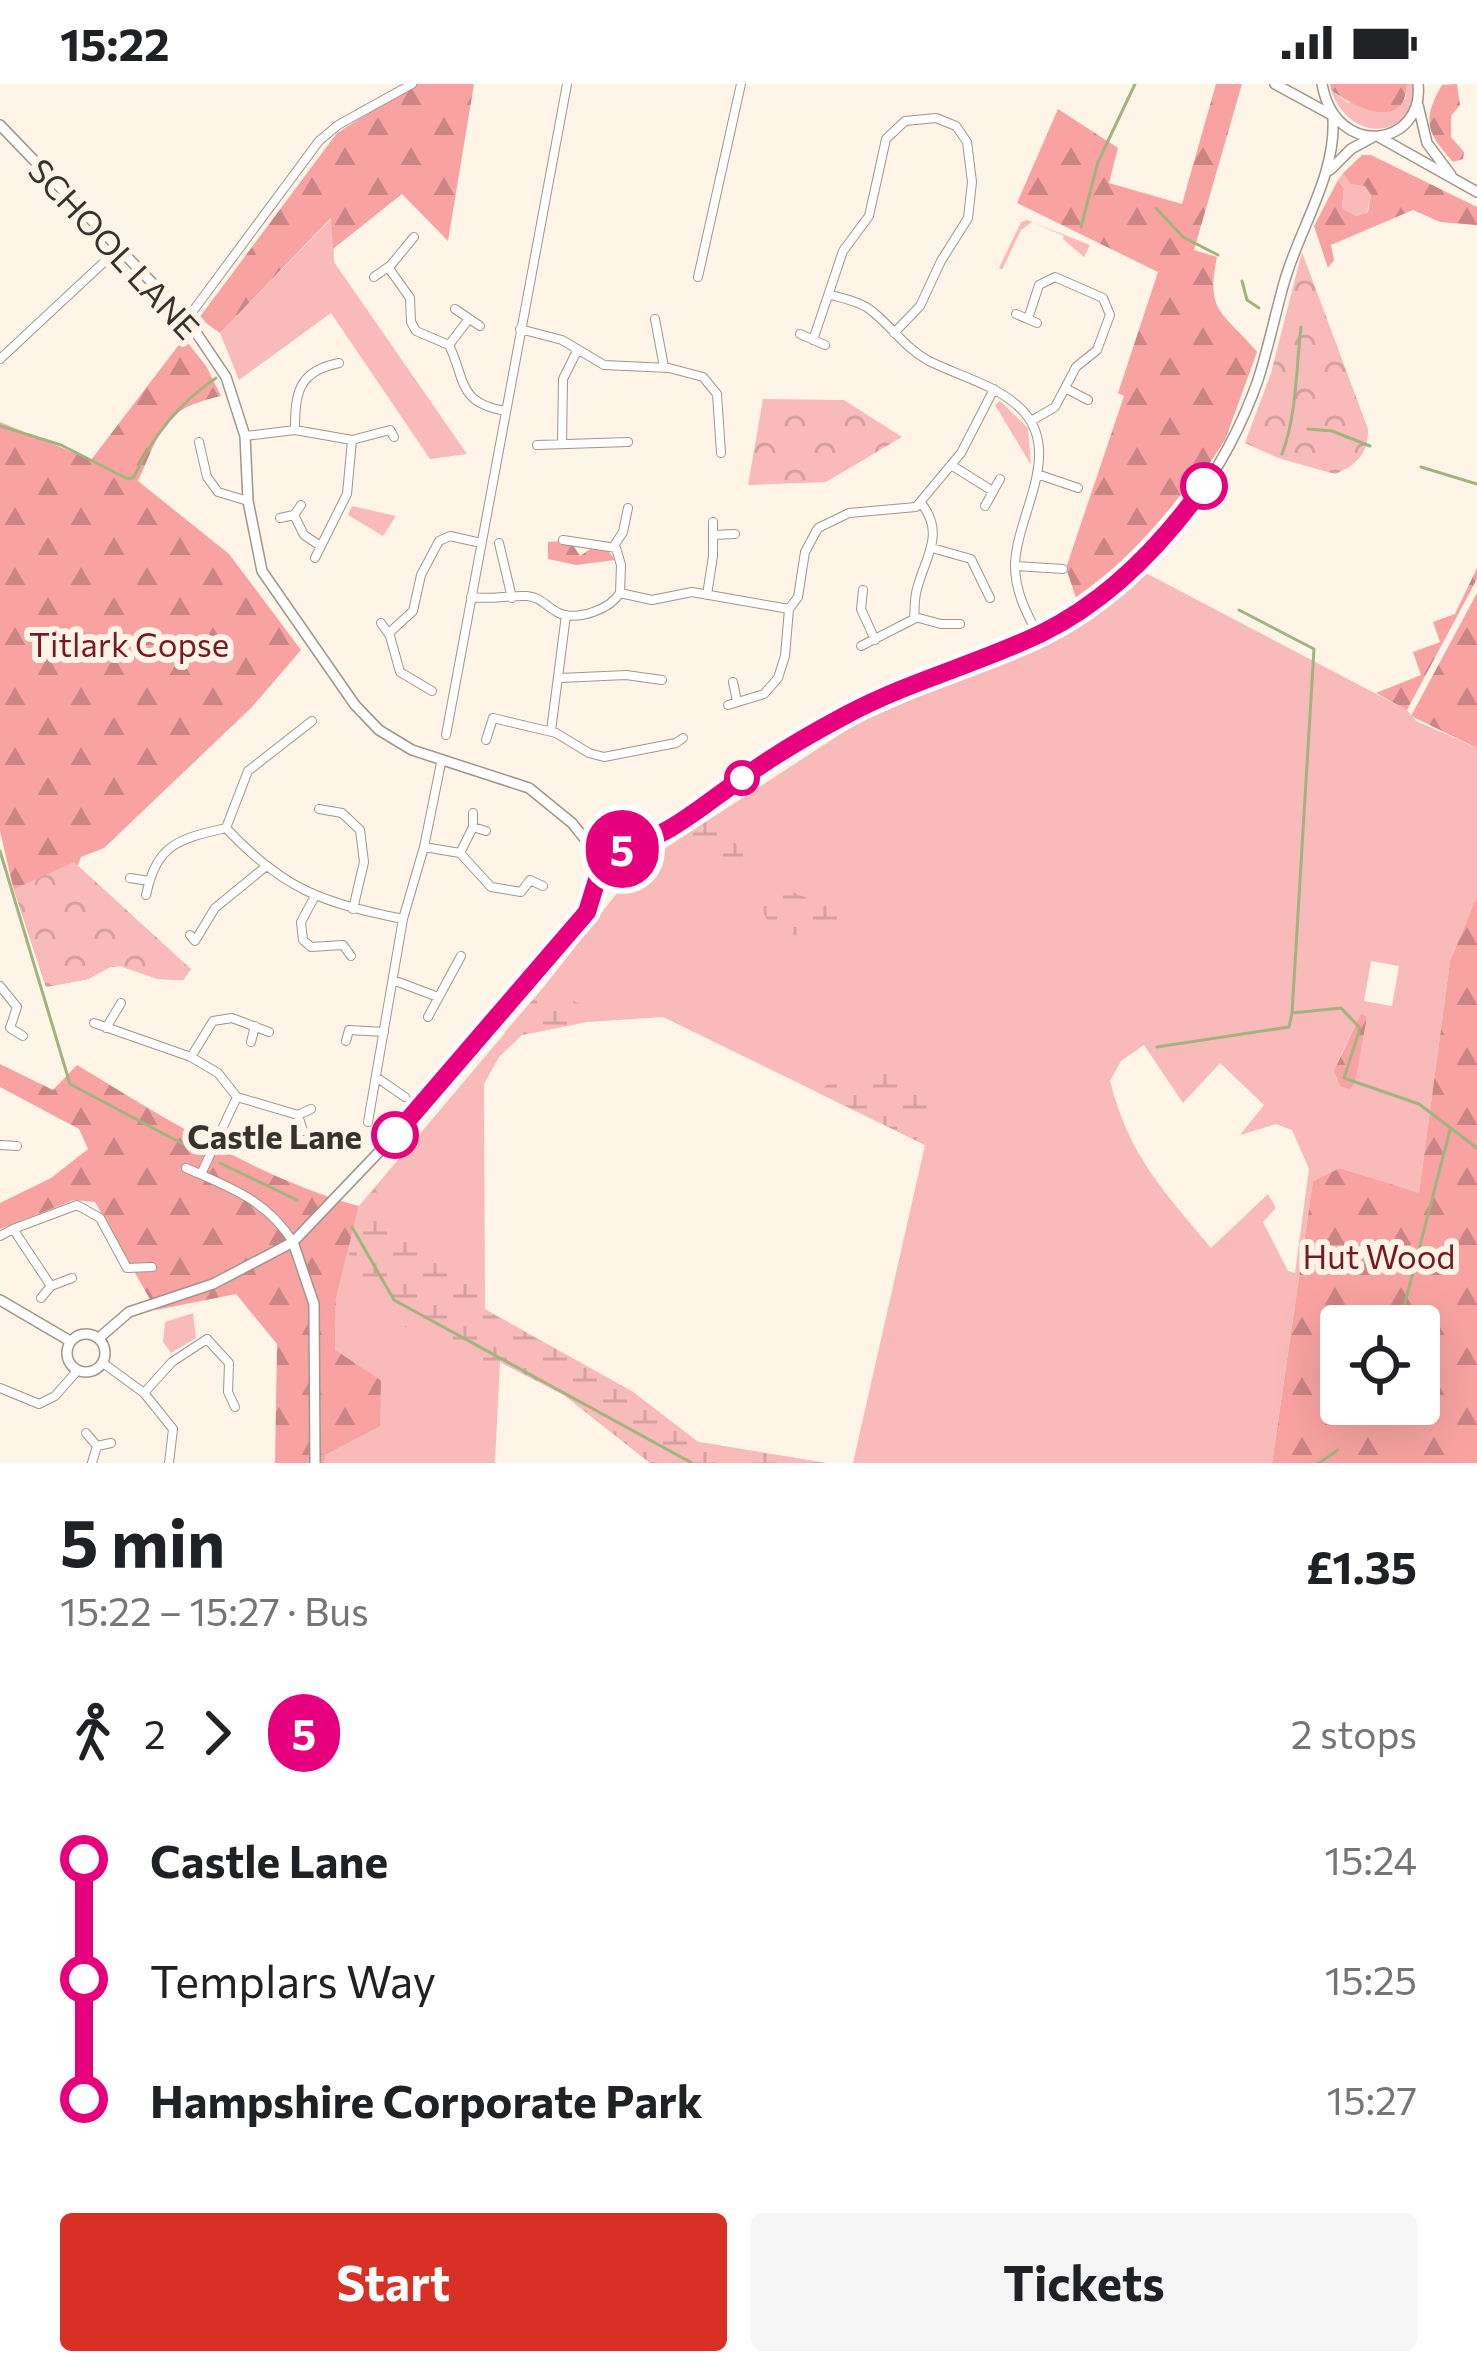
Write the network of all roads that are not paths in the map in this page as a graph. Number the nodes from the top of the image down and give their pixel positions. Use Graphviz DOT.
graph roads {
  1 [pos="412,84"];
  2 [pos="566,84"];
  3 [pos="741,84"];
  4 [pos="1275,84"];
  5 [pos="1322,84"];
  6 [pos="1418,84"];
  7 [pos="1418,105"];
  8 [pos="1331,117"];
  9 [pos="0,125"];
  10 [pos="1376,137"];
  11 [pos="1327,173"];
  12 [pos="1453,177"];
  13 [pos="1477,192"];
  14 [pos="414,237"];
  15 [pos="116,250"];
  16 [pos="388,267"];
  17 [pos="374,277"];
  18 [pos="698,277"];
  19 [pos="830,295"];
  20 [pos="455,308"];
  21 [pos="1016,314"];
  22 [pos="187,319"];
  23 [pos="655,319"];
  24 [pos="468,320"];
  25 [pos="480,326"];
  26 [pos="520,329"];
  27 [pos="894,333"];
  28 [pos="800,334"];
  29 [pos="813,340"];
  30 [pos="449,345"];
  31 [pos="825,345"];
  32 [pos="578,351"];
  33 [pos="314,355"];
  34 [pos="0,359"];
  35 [pos="339,363"];
  36 [pos="321,368"];
  37 [pos="664,368"];
  38 [pos="1065,388"];
  39 [pos="994,389"];
  40 [pos="1088,400"];
  41 [pos="506,411"];
  42 [pos="1031,421"];
  43 [pos="295,430"];
  44 [pos="244,436"];
  45 [pos="394,437"];
  46 [pos="352,440"];
  47 [pos="199,442"];
  48 [pos="628,442"];
  49 [pos="562,444"];
  50 [pos="537,445"];
  51 [pos="721,453"];
  52 [pos="202,457"];
  53 [pos="190,458"];
  54 [pos="1065,464"];
  55 [pos="952,466"];
  56 [pos="1037,474"];
  57 [pos="1000,479"];
  58 [pos="1060,480"];
  59 [pos="1078,488"];
  60 [pos="991,490"];
  61 [pos="248,501"];
  62 [pos="921,503"];
  63 [pos="301,505"];
  64 [pos="985,506"];
  65 [pos="628,508"];
  66 [pos="294,515"];
  67 [pos="280,518"];
  68 [pos="712,522"];
  69 [pos="623,532"];
  70 [pos="734,534"];
  71 [pos="713,535"];
  72 [pos="638,536"];
  73 [pos="563,540"];
  74 [pos="481,542"];
  75 [pos="499,543"];
  76 [pos="320,545"];
  77 [pos="614,546"];
  78 [pos="980,546"];
  79 [pos="932,548"];
  80 [pos="315,558"];
  81 [pos="971,560"];
  82 [pos="503,562"];
  83 [pos="1015,566"];
  84 [pos="487,567"];
  85 [pos="1063,569"];
  86 [pos="862,590"];
  87 [pos="620,593"];
  88 [pos="707,595"];
  89 [pos="471,597"];
  90 [pos="512,598"];
  91 [pos="990,598"];
  92 [pos="789,609"];
  93 [pos="566,615"];
  94 [pos="915,616"];
  95 [pos="381,623"];
  96 [pos="960,624"];
  97 [pos="388,633"];
  98 [pos="1038,635"];
  99 [pos="875,640"];
  100 [pos="861,646"];
  101 [pos="641,677"];
  102 [pos="560,678"];
  103 [pos="662,680"];
  104 [pos="733,682"];
  105 [pos="432,691"];
  106 [pos="639,693"];
  107 [pos="304,724"];
  108 [pos="551,731"];
  109 [pos="446,735"];
  110 [pos="683,738"];
  111 [pos="486,740"];
  112 [pos="620,756"];
  113 [pos="441,763"];
  114 [pos="622,771"];
  115 [pos="327,807"];
  116 [pos="473,813"];
  117 [pos="473,827"];
  118 [pos="226,828"];
  119 [pos="486,831"];
  120 [pos="424,847"];
  121 [pos="592,848"];
  122 [pos="618,850"];
  123 [pos="460,853"];
  124 [pos="264,868"];
  125 [pos="535,870"];
  126 [pos="600,870"];
  127 [pos="130,878"];
  128 [pos="149,880"];
  129 [pos="530,880"];
  130 [pos="543,886"];
  131 [pos="146,896"];
  132 [pos="315,896"];
  133 [pos="353,909"];
  134 [pos="403,919"];
  135 [pos="352,937"];
  136 [pos="196,941"];
  137 [pos="344,945"];
  138 [pos="351,956"];
  139 [pos="461,956"];
  140 [pos="393,980"];
  141 [pos="3,990"];
  142 [pos="439,997"];
  143 [pos="121,1003"];
  144 [pos="428,1017"];
  145 [pos="94,1023"];
  146 [pos="334,1023"];
  147 [pos="255,1027"];
  148 [pos="106,1028"];
  149 [pos="268,1032"];
  150 [pos="384,1033"];
  151 [pos="23,1036"];
  152 [pos="251,1042"];
  153 [pos="190,1057"];
  154 [pos="376,1077"];
  155 [pos="404,1096"];
  156 [pos="237,1097"];
  157 [pos="311,1109"];
  158 [pos="298,1115"];
  159 [pos="368,1122"];
  160 [pos="303,1131"];
  161 [pos="0,1145"];
  162 [pos="17,1146"];
  163 [pos="185,1168"];
  164 [pos="201,1174"];
  165 [pos="13,1229"];
  166 [pos="0,1236"];
  167 [pos="293,1242"];
  168 [pos="152,1267"];
  169 [pos="72,1278"];
  170 [pos="51,1286"];
  171 [pos="41,1298"];
  172 [pos="0,1300"];
  173 [pos="100,1337"];
  174 [pos="70,1341"];
  175 [pos="103,1363"];
  176 [pos="77,1371"];
  177 [pos="0,1388"];
  178 [pos="145,1393"];
  179 [pos="235,1407"];
  180 [pos="86,1433"];
  181 [pos="111,1443"];
  182 [pos="97,1446"];
  183 [pos="92,1463"];
  184 [pos="169,1463"];
  185 [pos="314,1463"];
  1 -- 22 [label="street"];
  2 -- 26 [label="street"];
  3 -- 18 [label="street"];
  4 -- 8 [label="street"];
  5 -- 8 [label="street"];
  6 -- 7 [label="street"];
  7 -- 10 [label="street"];
  7 -- 12 [label="street"];
  8 -- 10 [label="street"];
  8 -- 11 [label="street"];
  9 -- 15 [label="street, SCHOOL LANE"];
  10 -- 11 [label="street"];
  10 -- 12 [label="street"];
  11 -- 98 [label="street"];
  12 -- 13 [label="street"];
  14 -- 16 [label="street"];
  15 -- 22 [label="street, SCHOOL LANE"];
  15 -- 34 [label="street"];
  16 -- 17 [label="street"];
  16 -- 30 [label="street"];
  19 -- 27 [label="street"];
  19 -- 27 [label="street"];
  19 -- 29 [label="street"];
  20 -- 24 [label="street"];
  21 -- 38 [label="street"];
  22 -- 44 [label="street, SCHOOL LANE"];
  23 -- 37 [label="street"];
  24 -- 25 [label="street"];
  24 -- 30 [label="street"];
  26 -- 32 [label="street"];
  26 -- 41 [label="street"];
  27 -- 39 [label="street"];
  28 -- 29 [label="street"];
  29 -- 31 [label="street"];
  30 -- 41 [label="street"];
  32 -- 37 [label="street"];
  32 -- 49 [label="street"];
  33 -- 36 [label="street"];
  35 -- 36 [label="street"];
  36 -- 43 [label="street"];
  37 -- 51 [label="street"];
  38 -- 40 [label="street"];
  38 -- 42 [label="street"];
  39 -- 42 [label="street"];
  39 -- 55 [label="street"];
  41 -- 74 [label="street"];
  42 -- 56 [label="street"];
  43 -- 44 [label="street"];
  43 -- 46 [label="street"];
  44 -- 61 [label="street, SCHOOL LANE"];
  45 -- 46 [label="street"];
  46 -- 76 [label="street"];
  47 -- 52 [label="street"];
  48 -- 49 [label="street"];
  49 -- 50 [label="street"];
  52 -- 53 [label="street"];
  52 -- 61 [label="street"];
  54 -- 58 [label="street"];
  55 -- 60 [label="street"];
  55 -- 62 [label="street"];
  56 -- 58 [label="street"];
  56 -- 83 [label="street"];
  57 -- 60 [label="street"];
  58 -- 59 [label="street"];
  60 -- 64 [label="street"];
  61 -- 113 [label="street, SCHOOL LANE"];
  62 -- 79 [label="street"];
  62 -- 92 [label="street"];
  63 -- 66 [label="street"];
  65 -- 69 [label="street"];
  66 -- 67 [label="street"];
  66 -- 76 [label="street"];
  68 -- 71 [label="street"];
  69 -- 72 [label="street"];
  69 -- 77 [label="street"];
  70 -- 71 [label="street"];
  71 -- 88 [label="street"];
  73 -- 77 [label="street"];
  74 -- 89 [label="street"];
  74 -- 97 [label="street"];
  75 -- 82 [label="street"];
  76 -- 80 [label="street"];
  77 -- 87 [label="street"];
  78 -- 81 [label="street"];
  79 -- 81 [label="street"];
  79 -- 94 [label="street"];
  81 -- 91 [label="street"];
  82 -- 84 [label="street"];
  82 -- 90 [label="street"];
  83 -- 85 [label="street"];
  83 -- 98 [label="street"];
  86 -- 99 [label="street"];
  87 -- 88 [label="street"];
  87 -- 93 [label="street"];
  88 -- 92 [label="street"];
  89 -- 90 [label="street"];
  89 -- 109 [label="street"];
  90 -- 93 [label="street"];
  92 -- 104 [label="street"];
  93 -- 102 [label="street"];
  94 -- 96 [label="street"];
  94 -- 99 [label="street"];
  95 -- 97 [label="street"];
  97 -- 105 [label="street"];
  98 -- 122 [label="street"];
  99 -- 100 [label="street"];
  101 -- 102 [label="street"];
  101 -- 103 [label="street"];
  101 -- 106 [label="street"];
  102 -- 108 [label="street"];
  107 -- 118 [label="street"];
  108 -- 111 [label="street"];
  108 -- 112 [label="street"];
  110 -- 112 [label="street"];
  112 -- 114 [label="street"];
  113 -- 120 [label="street"];
  113 -- 121 [label="street, SCHOOL LANE"];
  115 -- 133 [label="street"];
  116 -- 117 [label="street"];
  117 -- 119 [label="street"];
  117 -- 123 [label="street"];
  118 -- 124 [label="street"];
  118 -- 128 [label="street"];
  120 -- 123 [label="street"];
  120 -- 134 [label="street"];
  121 -- 122 [label="street"];
  121 -- 126 [label="street"];
  122 -- 126 [label="street"];
  123 -- 129 [label="street"];
  124 -- 132 [label="street"];
  124 -- 136 [label="street"];
  125 -- 129 [label="street"];
  126 -- 167 [label="street"];
  127 -- 128 [label="street"];
  128 -- 131 [label="street"];
  129 -- 130 [label="street"];
  132 -- 133 [label="street"];
  132 -- 137 [label="street"];
  133 -- 134 [label="street"];
  134 -- 140 [label="street"];
  135 -- 137 [label="street"];
  137 -- 138 [label="street"];
  139 -- 142 [label="street"];
  140 -- 142 [label="street"];
  140 -- 150 [label="street"];
  141 -- 151 [label="street"];
  142 -- 144 [label="street"];
  143 -- 148 [label="street"];
  145 -- 148 [label="street"];
  146 -- 150 [label="street"];
  147 -- 149 [label="street"];
  147 -- 152 [label="street"];
  147 -- 153 [label="street"];
  148 -- 153 [label="street"];
  150 -- 154 [label="street"];
  153 -- 156 [label="street"];
  154 -- 155 [label="street"];
  154 -- 159 [label="street"];
  156 -- 158 [label="street"];
  156 -- 164 [label="street"];
  157 -- 158 [label="street"];
  158 -- 160 [label="street"];
  161 -- 162 [label="street"];
  163 -- 164 [label="street"];
  164 -- 167 [label="street"];
  165 -- 166 [label="street"];
  165 -- 168 [label="street"];
  165 -- 170 [label="street"];
  167 -- 173 [label="street"];
  167 -- 185 [label="street"];
  169 -- 170 [label="street"];
  170 -- 171 [label="street"];
  172 -- 174 [label="street"];
  173 -- 174 [label="street"];
  173 -- 175 [label="street"];
  174 -- 176 [label="street"];
  175 -- 176 [label="street"];
  175 -- 178 [label="street"];
  176 -- 177 [label="street"];
  178 -- 179 [label="street"];
  178 -- 184 [label="street"];
  180 -- 182 [label="street"];
  181 -- 182 [label="street"];
  182 -- 183 [label="street"];
}
